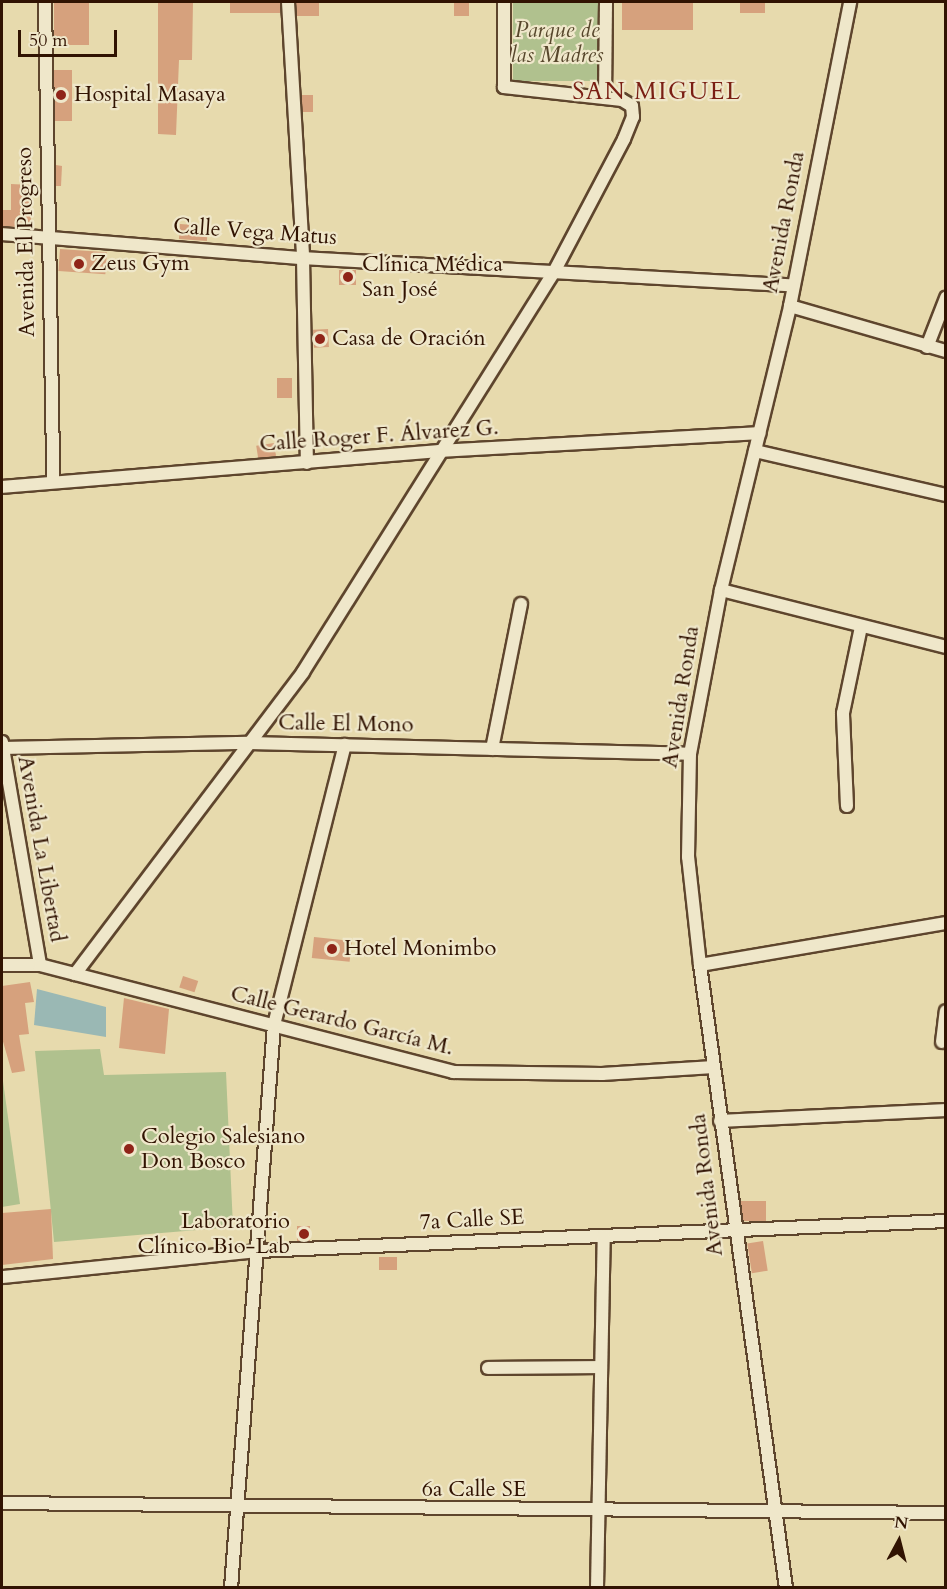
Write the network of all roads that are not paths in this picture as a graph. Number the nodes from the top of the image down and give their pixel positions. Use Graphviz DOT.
graph roads {
  1 [pos="45,2"];
  2 [pos="288,2"];
  3 [pos="504,2"];
  4 [pos="606,2"];
  5 [pos="850,2"];
  6 [pos="605,98"];
  7 [pos="2,234"];
  8 [pos="46,236"];
  9 [pos="303,258"];
  10 [pos="554,272"];
  11 [pos="792,285"];
  12 [pos="945,298"];
  13 [pos="790,306"];
  14 [pos="927,347"];
  15 [pos="945,351"];
  16 [pos="759,433"];
  17 [pos="440,451"];
  18 [pos="755,451"];
  19 [pos="307,463"];
  20 [pos="53,482"];
  21 [pos="2,488"];
  22 [pos="945,495"];
  23 [pos="721,590"];
  24 [pos="521,604"];
  25 [pos="861,627"];
  26 [pos="945,647"];
  27 [pos="249,743"];
  28 [pos="345,745"];
  29 [pos="2,746"];
  30 [pos="492,749"];
  31 [pos="690,754"];
  32 [pos="848,806"];
  33 [pos="945,923"];
  34 [pos="2,965"];
  35 [pos="40,965"];
  36 [pos="700,965"];
  37 [pos="75,974"];
  38 [pos="945,1011"];
  39 [pos="274,1025"];
  40 [pos="942,1042"];
  41 [pos="714,1067"];
  42 [pos="945,1110"];
  43 [pos="720,1121"];
  44 [pos="945,1221"];
  45 [pos="733,1230"];
  46 [pos="603,1236"];
  47 [pos="257,1251"];
  48 [pos="2,1277"];
  49 [pos="599,1367"];
  50 [pos="488,1368"];
  51 [pos="2,1503"];
  52 [pos="234,1508"];
  53 [pos="772,1508"];
  54 [pos="600,1511"];
  55 [pos="945,1513"];
  56 [pos="231,1587"];
  57 [pos="597,1587"];
  58 [pos="786,1587"];
  1 -- 8 [label="street, Avenida El Progreso"];
  2 -- 9 [label="street"];
  3 -- 6 [label="street"];
  4 -- 6 [label="street"];
  5 -- 11 [label="street, Avenida Ronda"];
  6 -- 10 [label="street"];
  7 -- 8 [label="street, Calle Vega Matus"];
  8 -- 9 [label="street, Calle Vega Matus"];
  8 -- 20 [label="street, Avenida El Progreso"];
  9 -- 10 [label="street, Calle Vega Matus"];
  9 -- 19 [label="street"];
  10 -- 11 [label="street, Calle Vega Matus"];
  10 -- 17 [label="street"];
  11 -- 13 [label="street, Avenida Ronda"];
  12 -- 14 [label="street"];
  13 -- 14 [label="street"];
  13 -- 16 [label="street, Avenida Ronda"];
  14 -- 15 [label="street"];
  16 -- 17 [label="street, Calle Roger F. Álvarez G."];
  16 -- 18 [label="street, Avenida Ronda"];
  17 -- 19 [label="street, Calle Roger F. Álvarez G."];
  17 -- 27 [label="street"];
  18 -- 22 [label="street"];
  18 -- 23 [label="street, Avenida Ronda"];
  19 -- 20 [label="street, Calle Roger F. Álvarez G."];
  20 -- 21 [label="street, Calle Roger F. Álvarez G."];
  23 -- 25 [label="street"];
  23 -- 31 [label="street, Avenida Ronda"];
  24 -- 30 [label="street"];
  25 -- 26 [label="street"];
  25 -- 32 [label="street"];
  27 -- 28 [label="street, Calle El Mono"];
  27 -- 29 [label="street, Calle El Mono"];
  27 -- 37 [label="street"];
  28 -- 30 [label="street, Calle El Mono"];
  28 -- 39 [label="street"];
  29 -- 35 [label="street, Avenida La Libertad"];
  30 -- 31 [label="street, Calle El Mono"];
  31 -- 36 [label="street, Avenida Ronda"];
  33 -- 36 [label="street"];
  34 -- 35 [label="street, Calle Gerardo García M."];
  35 -- 37 [label="street, Calle Gerardo García M."];
  36 -- 41 [label="street, Avenida Ronda"];
  37 -- 39 [label="street, Calle Gerardo García M."];
  38 -- 40 [label="street"];
  39 -- 41 [label="street, Calle Gerardo García M."];
  39 -- 47 [label="street"];
  41 -- 43 [label="street, Avenida Ronda"];
  42 -- 43 [label="street"];
  43 -- 45 [label="street, Avenida Ronda"];
  44 -- 45 [label="street, 7a Calle SE"];
  45 -- 46 [label="street, 7a Calle SE"];
  45 -- 53 [label="street, Avenida Ronda"];
  46 -- 47 [label="street, 7a Calle SE"];
  46 -- 49 [label="street"];
  47 -- 48 [label="street, 7a Calle SE"];
  47 -- 52 [label="street"];
  49 -- 50 [label="street"];
  49 -- 54 [label="street"];
  51 -- 52 [label="street, 6a Calle SE"];
  52 -- 54 [label="street, 6a Calle SE"];
  52 -- 56 [label="street"];
  53 -- 54 [label="street, 6a Calle SE"];
  53 -- 55 [label="street, 6a Calle SE"];
  53 -- 58 [label="street, Avenida Ronda"];
  54 -- 57 [label="street"];
}
